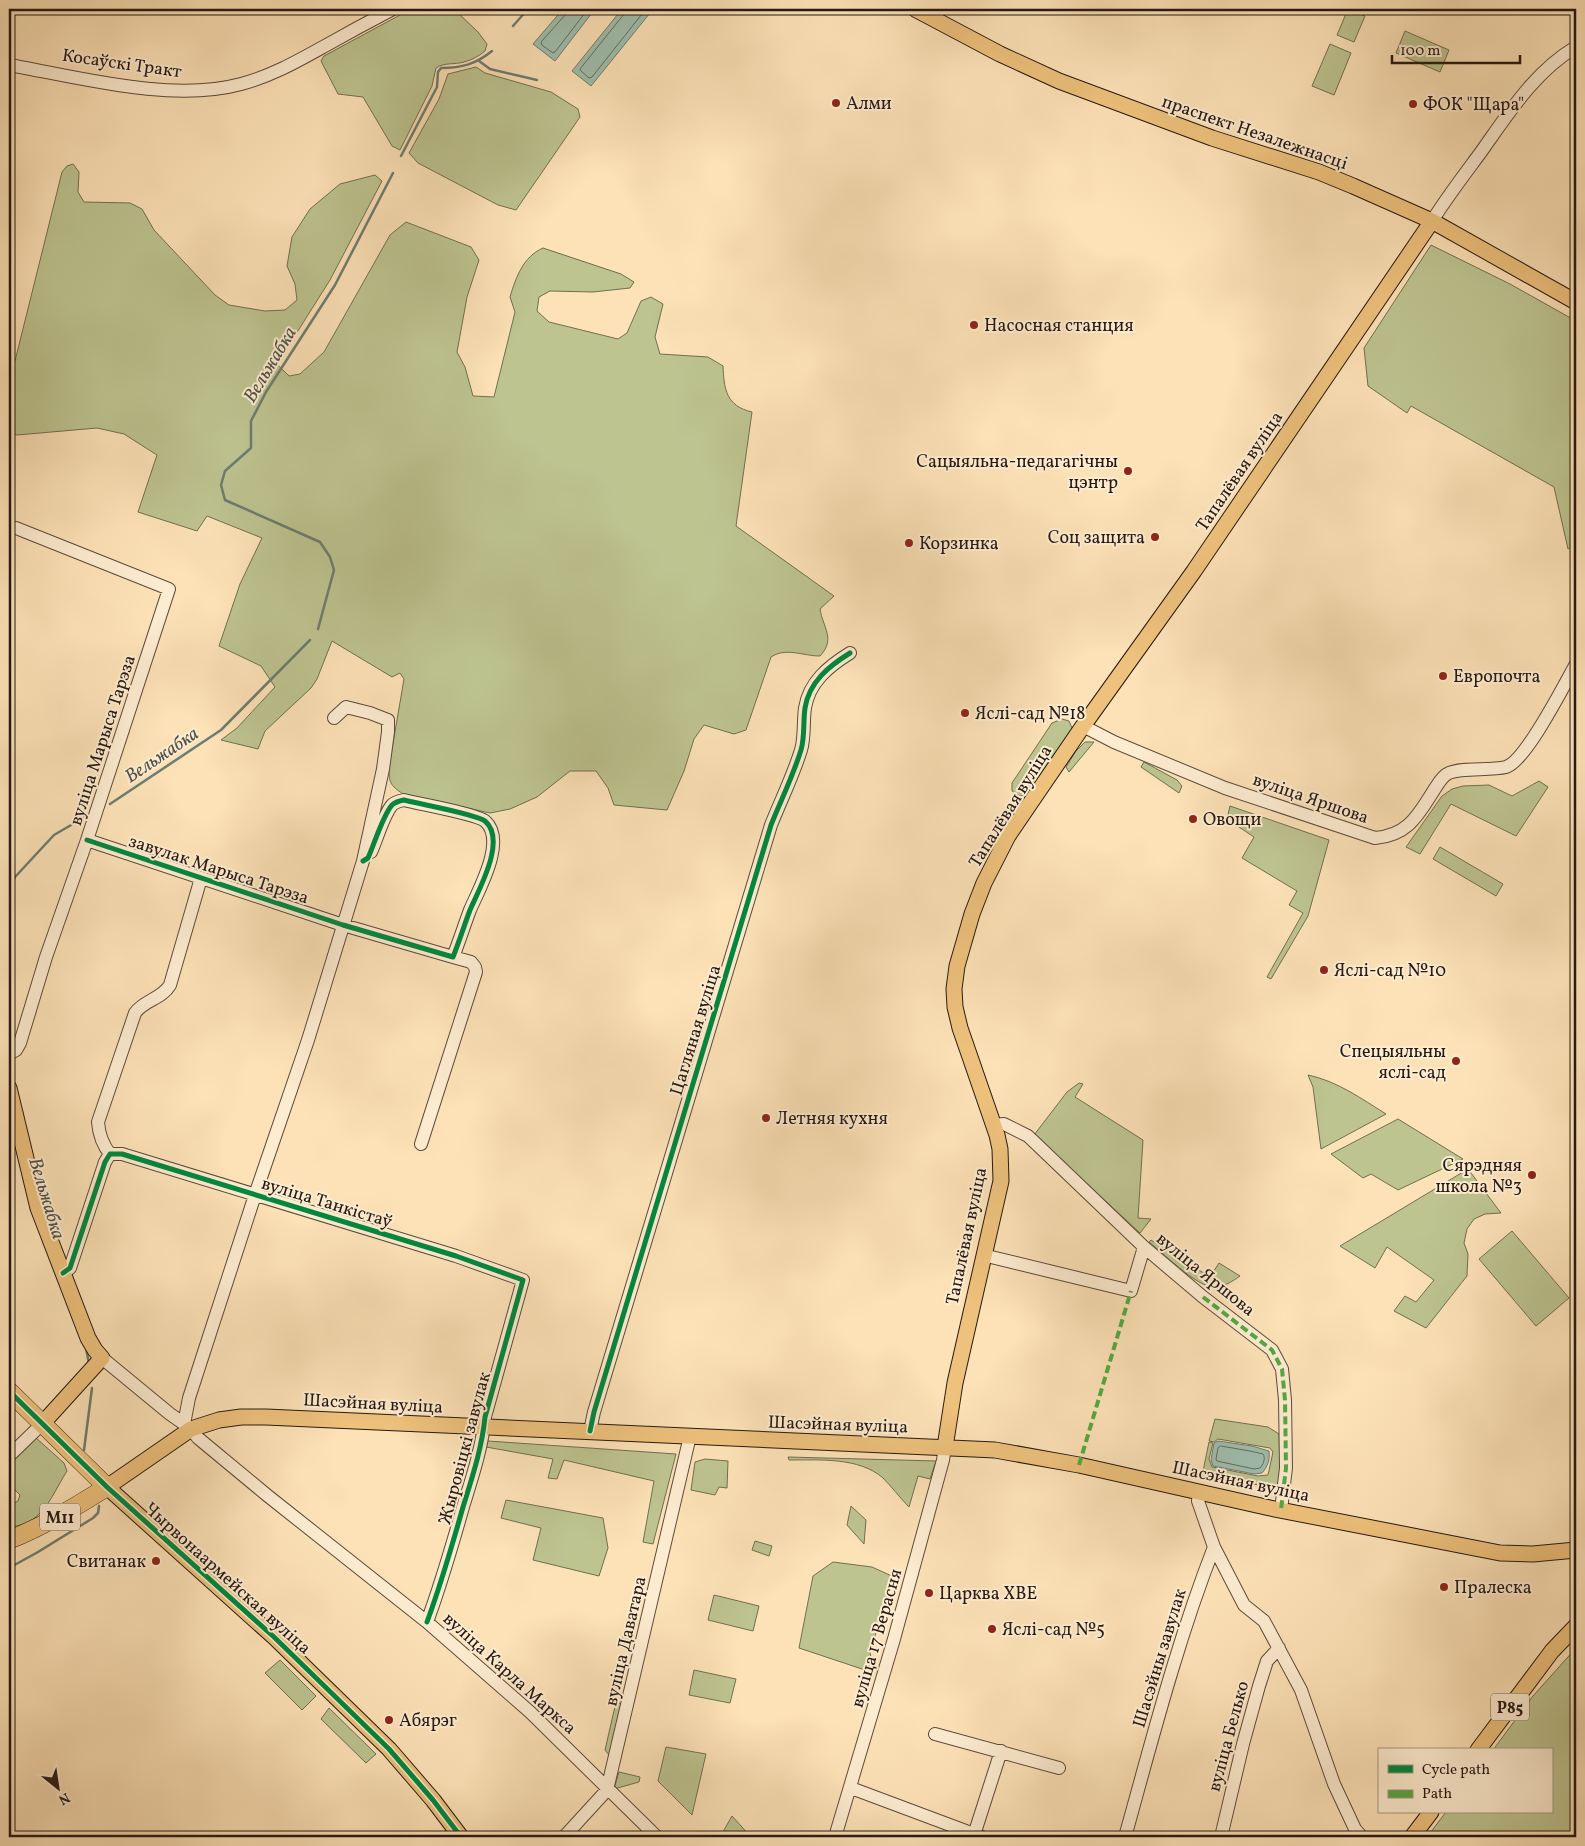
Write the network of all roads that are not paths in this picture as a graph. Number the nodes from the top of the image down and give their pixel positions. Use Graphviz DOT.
graph roads {
  1 [pos="393,9"];
  2 [pos="915,9"];
  3 [pos="1576,47"];
  4 [pos="9,65"];
  5 [pos="1432,221"];
  6 [pos="1576,302"];
  7 [pos="16,528"];
  8 [pos="850,653"];
  9 [pos="1576,664"];
  10 [pos="334,718"];
  11 [pos="1083,726"];
  12 [pos="87,840"];
  13 [pos="363,861"];
  14 [pos="201,878"];
  15 [pos="343,925"];
  16 [pos="453,957"];
  17 [pos="9,1054"];
  18 [pos="9,1088"];
  19 [pos="994,1125"];
  20 [pos="421,1144"];
  21 [pos="116,1154"];
  22 [pos="255,1195"];
  23 [pos="1144,1246"];
  24 [pos="984,1255"];
  25 [pos="63,1273"];
  26 [pos="523,1280"];
  27 [pos="102,1358"];
  28 [pos="9,1391"];
  29 [pos="42,1424"];
  30 [pos="187,1426"];
  31 [pos="484,1427"];
  32 [pos="590,1431"];
  33 [pos="690,1436"];
  34 [pos="945,1447"];
  35 [pos="9,1456"];
  36 [pos="107,1487"];
  37 [pos="1199,1491"];
  38 [pos="1281,1510"];
  39 [pos="9,1540"];
  40 [pos="1214,1547"];
  41 [pos="1576,1550"];
  42 [pos="427,1622"];
  43 [pos="1576,1626"];
  44 [pos="1279,1648"];
  45 [pos="935,1734"];
  46 [pos="1479,1748"];
  47 [pos="1001,1751"];
  48 [pos="1059,1768"];
  49 [pos="851,1788"];
  50 [pos="607,1790"];
  51 [pos="1429,1814"];
  52 [pos="978,1836"];
  53 [pos="461,1837"];
  54 [pos="564,1837"];
  55 [pos="657,1837"];
  56 [pos="835,1837"];
  57 [pos="1125,1837"];
  58 [pos="1221,1837"];
  59 [pos="1362,1837"];
  60 [pos="1412,1837"];
  1 -- 4 [label="street, Косаўскі Тракт"];
  2 -- 5 [label="main road, праспект Незалежнасці"];
  3 -- 5 [label="street"];
  5 -- 6 [label="main road, праспект Незалежнасці"];
  5 -- 11 [label="main road, Тапалёвая вуліца"];
  7 -- 12 [label="street, вуліца Марыса Тарэза"];
  8 -- 32 [label="street, Цагляная вуліца"];
  9 -- 11 [label="street, вуліца Яршова"];
  10 -- 13 [label="street, вуліца Танкістаў"];
  11 -- 19 [label="main road, Тапалёвая вуліца"];
  12 -- 14 [label="street, завулак Марыса Тарэза"];
  12 -- 17 [label="street, вуліца Марыса Тарэза"];
  13 -- 15 [label="street, вуліца Танкістаў"];
  13 -- 16 [label="street, вуліца Танкістаў"];
  14 -- 15 [label="street, завулак Марыса Тарэза"];
  14 -- 21 [label="street"];
  15 -- 16 [label="street"];
  15 -- 22 [label="street, вуліца Танкістаў"];
  16 -- 20 [label="street"];
  18 -- 25 [label="main road"];
  19 -- 23 [label="street, вуліца Яршова"];
  19 -- 24 [label="main road, Тапалёвая вуліца"];
  21 -- 22 [label="street, вуліца Танкістаў"];
  21 -- 25 [label="street"];
  22 -- 26 [label="street, вуліца Танкістаў"];
  22 -- 30 [label="street, вуліца Танкістаў"];
  23 -- 24 [label="street"];
  23 -- 38 [label="street, вуліца Яршова"];
  24 -- 34 [label="main road, Тапалёвая вуліца"];
  25 -- 27 [label="main road"];
  26 -- 31 [label="street, Жыровіцкі завулак"];
  27 -- 29 [label="main road"];
  27 -- 30 [label="street"];
  28 -- 29 [label="highway, Чырвонаармейская вуліца"];
  29 -- 35 [label="street"];
  29 -- 36 [label="highway, Чырвонаармейская вуліца"];
  30 -- 31 [label="main road, Шасэйная вуліца"];
  30 -- 36 [label="main road, Шасэйная вуліца"];
  30 -- 42 [label="street, вуліца Карла Маркса"];
  31 -- 32 [label="main road, Шасэйная вуліца"];
  31 -- 42 [label="street, Жыровіцкі завулак"];
  32 -- 33 [label="main road, Шасэйная вуліца"];
  33 -- 34 [label="main road, Шасэйная вуліца"];
  33 -- 50 [label="street, вуліца Даватара"];
  34 -- 37 [label="main road, Шасэйная вуліца"];
  34 -- 49 [label="street, вуліца 17 Верасня"];
  36 -- 39 [label="highway, М11"];
  36 -- 53 [label="main road, Чырвонаармейская вуліца"];
  37 -- 38 [label="main road, Шасэйная вуліца"];
  37 -- 40 [label="street"];
  38 -- 41 [label="main road, Шасэйная вуліца"];
  40 -- 44 [label="street"];
  40 -- 57 [label="street, Шасэйны завулак"];
  42 -- 50 [label="street, вуліца Карла Маркса"];
  43 -- 46 [label="main road, Р85"];
  44 -- 58 [label="street, вуліца Белько"];
  44 -- 59 [label="street"];
  45 -- 47 [label="street"];
  47 -- 48 [label="street"];
  47 -- 52 [label="street"];
  49 -- 52 [label="street"];
  49 -- 56 [label="street, вуліца 17 Верасня"];
  50 -- 54 [label="street, вуліца Даватара"];
  50 -- 55 [label="street, вуліца Карла Маркса"];
  51 -- 60 [label="main road"];
}
